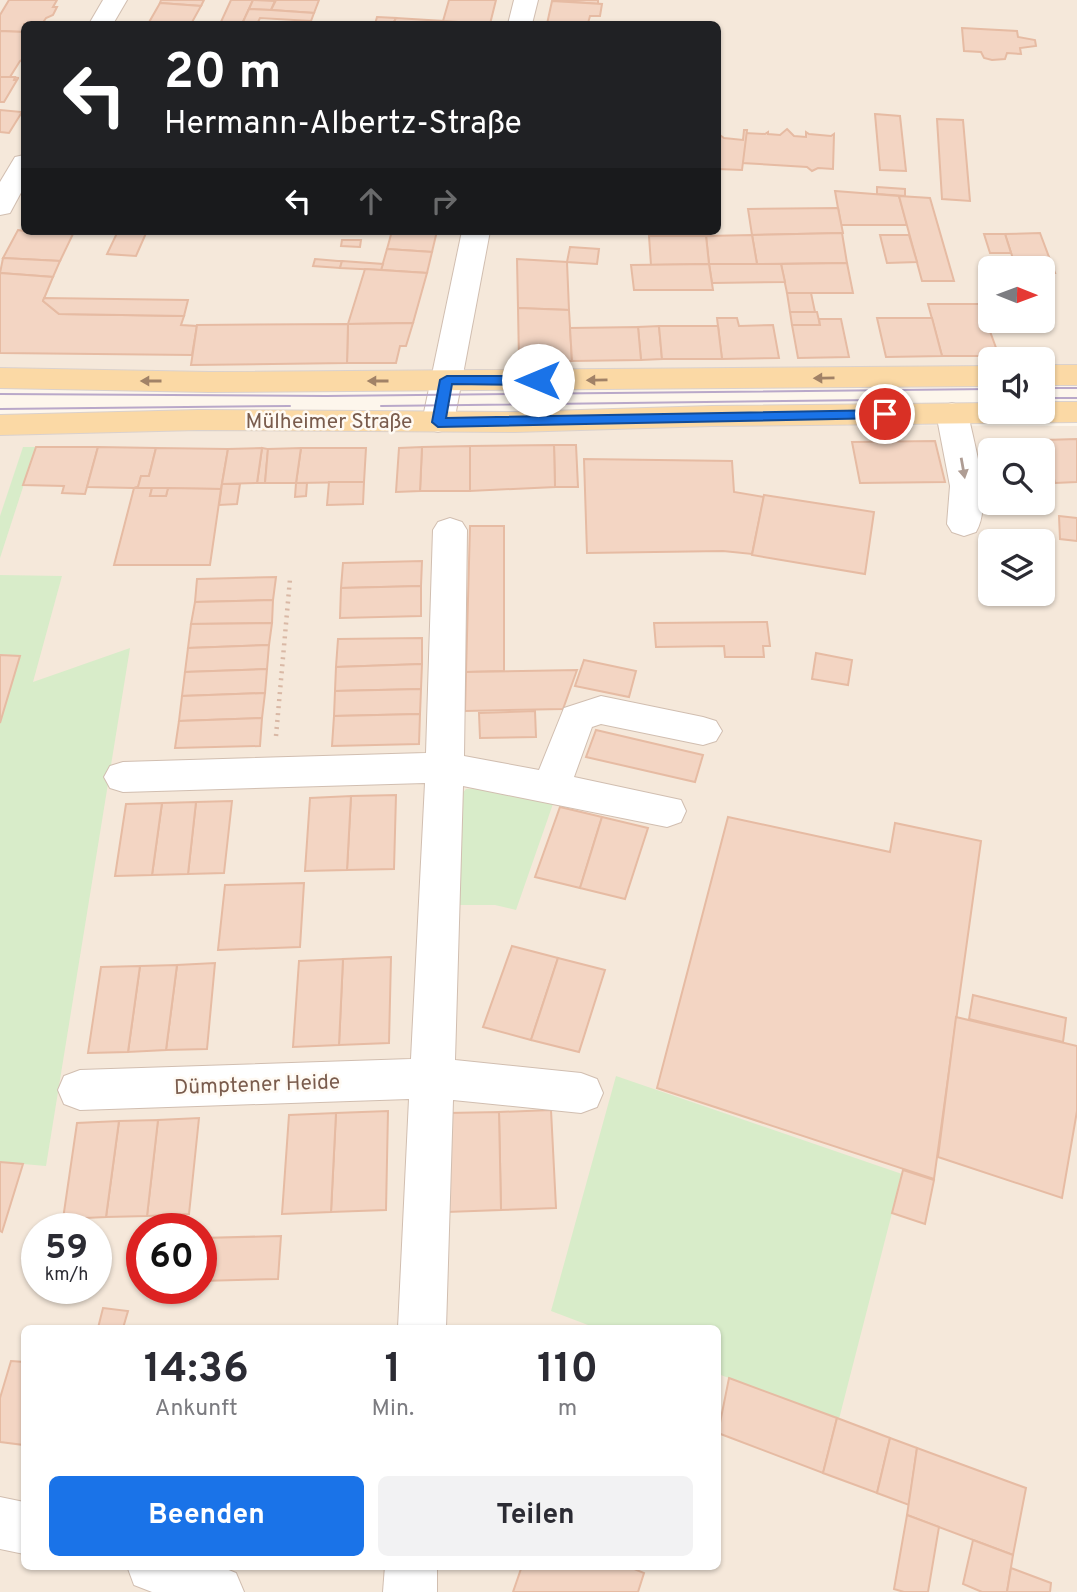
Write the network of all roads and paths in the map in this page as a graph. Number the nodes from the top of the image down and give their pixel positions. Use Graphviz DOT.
graph roads {
  1 [pos="115,0"];
  2 [pos="526,0"];
  3 [pos="103,21"];
  4 [pos="521,21"];
  5 [pos="21,168"];
  6 [pos="0,207"];
  7 [pos="475,235"];
  8 [pos="1055,375"];
  9 [pos="1077,375"];
  10 [pos="978,376"];
  11 [pos="0,378"];
  12 [pos="447,380"];
  13 [pos="1077,412"];
  14 [pos="953,413"];
  15 [pos="438,422"];
  16 [pos="0,425"];
  17 [pos="964,524"];
  18 [pos="450,530"];
  19 [pos="290,579"];
  20 [pos="703,731"];
  21 [pos="445,766"];
  22 [pos="272,772"];
  23 [pos="123,777"];
  24 [pos="552,786"];
  25 [pos="667,811"];
  26 [pos="433,1078"];
  27 [pos="80,1090"];
  28 [pos="581,1093"];
  29 [pos="422,1325"];
  30 [pos="0,1523"];
  31 [pos="21,1527"];
  32 [pos="163,1570"];
  33 [pos="411,1570"];
  34 [pos="217,1592"];
  35 [pos="410,1592"];
  1 -- 3 [label="street"];
  2 -- 4 [label="street"];
  5 -- 6 [label="street"];
  7 -- 12 [label="street"];
  8 -- 9 [label="main road"];
  10 -- 12 [label="main road, Mülheimer Straße, one-way"];
  12 -- 11 [label="main road, Mülheimer Straße, one-way"];
  12 -- 15 [label="street"];
  13 -- 14 [label="main road, Mülheimer Straße"];
  14 -- 15 [label="main road, Mülheimer Straße"];
  14 -- 17 [label="street, one-way"];
  15 -- 16 [label="main road, Mülheimer Straße"];
  18 -- 21 [label="street"];
  19 -- 22 [label="path"];
  20 -- 24 [label="street"];
  21 -- 22 [label="street"];
  21 -- 24 [label="street"];
  21 -- 26 [label="street"];
  22 -- 23 [label="street"];
  24 -- 25 [label="street"];
  26 -- 27 [label="street, Dümptener Heide"];
  26 -- 28 [label="street, Dümptener Heide"];
  26 -- 29 [label="street"];
  30 -- 31 [label="street"];
  32 -- 34 [label="street"];
  33 -- 35 [label="street"];
}
